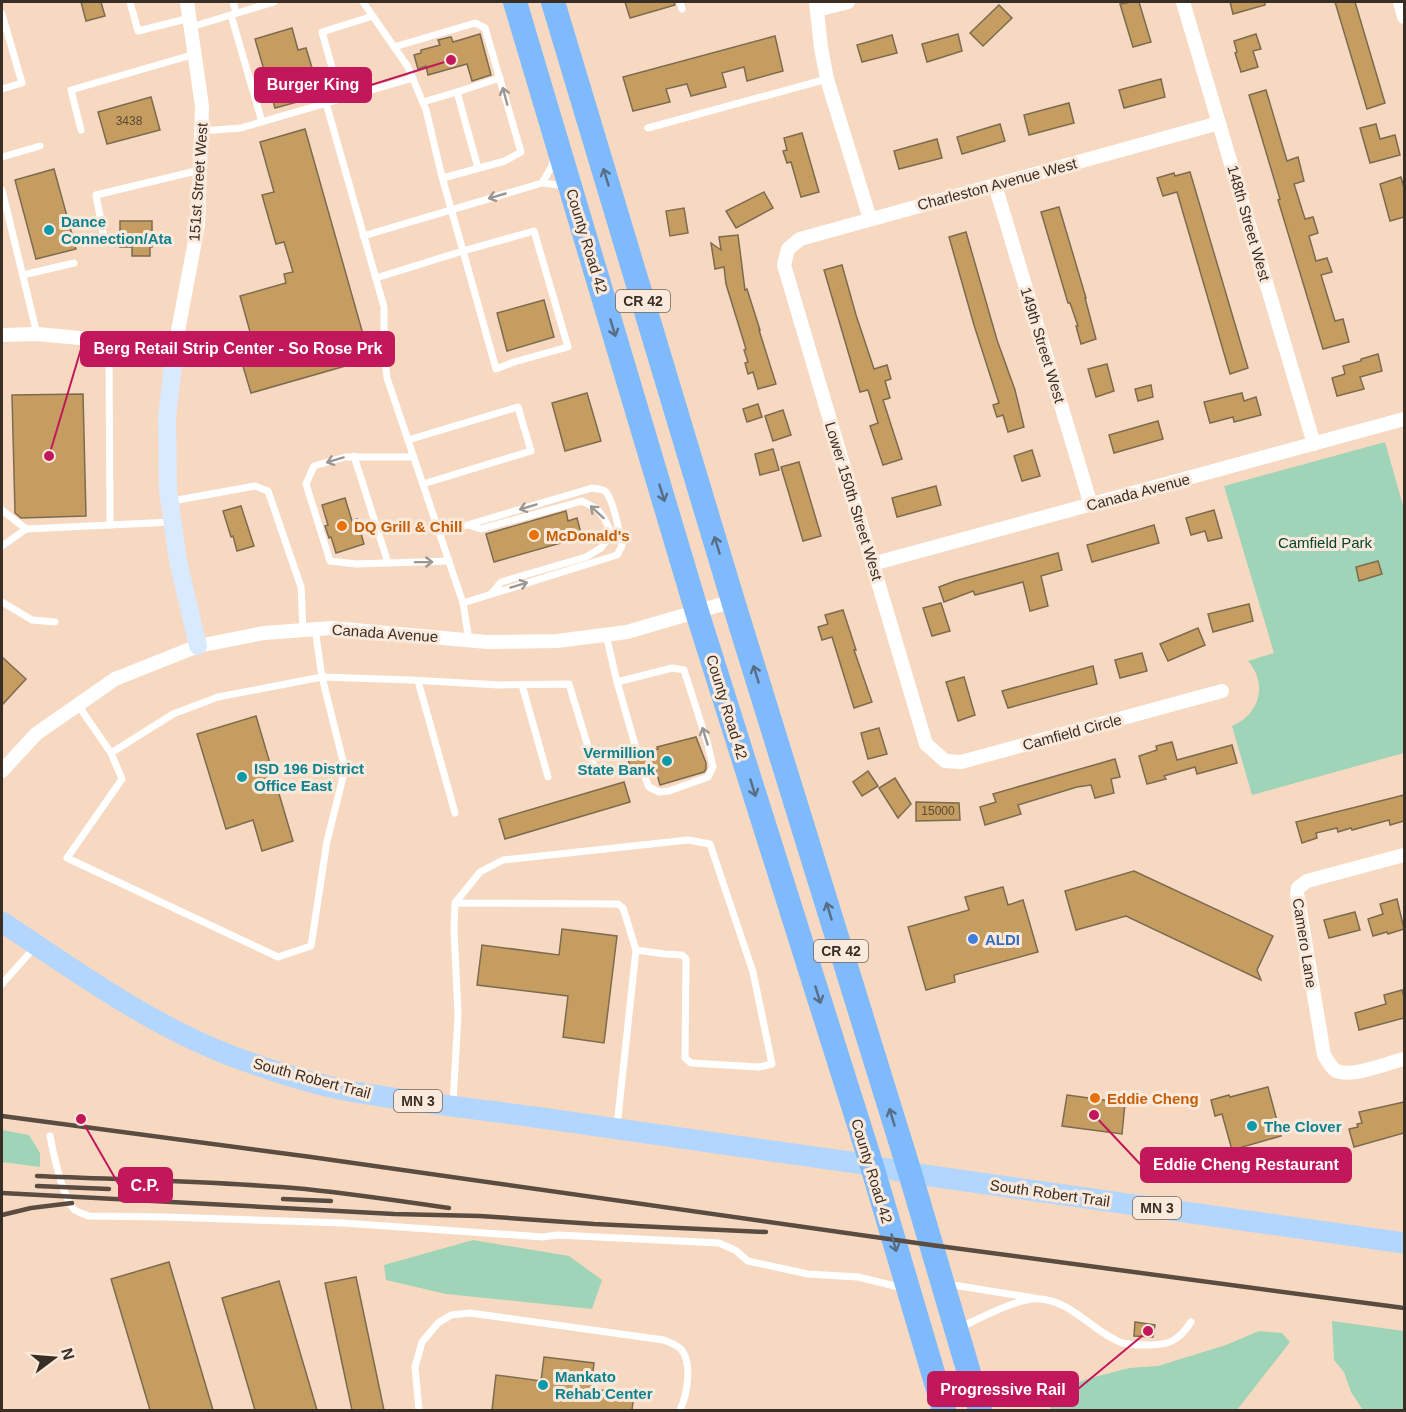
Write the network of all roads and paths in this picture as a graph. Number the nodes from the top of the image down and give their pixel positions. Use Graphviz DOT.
graph roads {
  1 [pos="130,2"];
  2 [pos="187,2"];
  3 [pos="233,2"];
  4 [pos="274,2"];
  5 [pos="363,2"];
  6 [pos="514,2"];
  7 [pos="553,2"];
  8 [pos="848,2"];
  9 [pos="1183,2"];
  10 [pos="1400,2"];
  11 [pos="817,6"];
  12 [pos="2,14"];
  13 [pos="233,14"];
  14 [pos="373,16"];
  15 [pos="1404,17"];
  16 [pos="190,22"];
  17 [pos="394,47"];
  18 [pos="195,54"];
  19 [pos="412,78"];
  20 [pos="500,78"];
  21 [pos="827,79"];
  22 [pos="2,89"];
  23 [pos="457,92"];
  24 [pos="341,99"];
  25 [pos="423,102"];
  26 [pos="326,103"];
  27 [pos="262,122"];
  28 [pos="1219,123"];
  29 [pos="648,128"];
  30 [pos="81,130"];
  31 [pos="201,131"];
  32 [pos="554,132"];
  33 [pos="40,146"];
  34 [pos="2,157"];
  35 [pos="478,168"];
  36 [pos="200,170"];
  37 [pos="443,178"];
  38 [pos="542,183"];
  39 [pos="995,185"];
  40 [pos="571,187"];
  41 [pos="2,190"];
  42 [pos="452,209"];
  43 [pos="870,219"];
  44 [pos="363,236"];
  45 [pos="105,243"];
  46 [pos="463,251"];
  47 [pos="786,258"];
  48 [pos="74,263"];
  49 [pos="22,275"];
  50 [pos="376,278"];
  51 [pos="37,334"];
  52 [pos="2,335"];
  53 [pos="112,341"];
  54 [pos="175,347"];
  55 [pos="1404,421"];
  56 [pos="408,440"];
  57 [pos="1314,444"];
  58 [pos="354,456"];
  59 [pos="414,457"];
  60 [pos="695,472"];
  61 [pos="423,484"];
  62 [pos="169,501"];
  63 [pos="1091,505"];
  64 [pos="2,510"];
  65 [pos="172,522"];
  66 [pos="110,525"];
  67 [pos="469,525"];
  68 [pos="26,529"];
  69 [pos="440,533"];
  70 [pos="2,546"];
  71 [pos="449,561"];
  72 [pos="388,563"];
  73 [pos="872,564"];
  74 [pos="492,593"];
  75 [pos="733,601"];
  76 [pos="2,602"];
  77 [pos="463,603"];
  78 [pos="697,612"];
  79 [pos="55,622"];
  80 [pos="309,630"];
  81 [pos="606,635"];
  82 [pos="469,640"];
  83 [pos="198,646"];
  84 [pos="322,677"];
  85 [pos="418,681"];
  86 [pos="617,682"];
  87 [pos="522,685"];
  88 [pos="1222,691"];
  89 [pos="78,705"];
  90 [pos="926,744"];
  91 [pos="111,753"];
  92 [pos="638,755"];
  93 [pos="593,763"];
  94 [pos="4,764"];
  95 [pos="643,772"];
  96 [pos="548,777"];
  97 [pos="456,813"];
  98 [pos="1404,855"];
  99 [pos="455,903"];
  100 [pos="2,922"];
  101 [pos="37,945"];
  102 [pos="636,950"];
  103 [pos="2,984"];
  104 [pos="1404,1059"];
  105 [pos="453,1106"];
  106 [pos="617,1129"];
  107 [pos="50,1136"];
  108 [pos="872,1166"];
  109 [pos="910,1173"];
  110 [pos="1404,1243"];
  111 [pos="942,1283"];
  112 [pos="908,1289"];
  113 [pos="1038,1299"];
  114 [pos="1191,1322"];
  115 [pos="956,1330"];
  116 [pos="419,1410"];
  117 [pos="680,1410"];
  118 [pos="944,1410"];
  119 [pos="980,1410"];
  1 -- 16 [label="lane"];
  2 -- 16 [label="street, 151st Street West"];
  3 -- 13 [label="lane"];
  4 -- 13 [label="lane"];
  5 -- 14 [label="lane"];
  6 -- 32 [label="highway, County Road 42 / CR 42"];
  60 -- 7 [label="highway, CR 42, one-way"];
  8 -- 11 [label="street"];
  9 -- 28 [label="street, 148th Street West"];
  10 -- 15 [label="street"];
  11 -- 21 [label="street"];
  12 -- 22 [label="lane"];
  13 -- 16 [label="lane"];
  13 -- 27 [label="lane"];
  14 -- 17 [label="lane"];
  14 -- 24 [label="lane"];
  16 -- 18 [label="street, 151st Street West"];
  17 -- 19 [label="lane"];
  17 -- 20 [label="lane"];
  18 -- 30 [label="lane"];
  18 -- 31 [label="street, 151st Street West"];
  19 -- 24 [label="lane"];
  19 -- 25 [label="lane"];
  20 -- 23 [label="lane"];
  35 -- 20 [label="lane, one-way"];
  21 -- 29 [label="lane"];
  21 -- 43 [label="street"];
  23 -- 25 [label="lane"];
  23 -- 35 [label="lane"];
  24 -- 26 [label="lane"];
  25 -- 37 [label="lane"];
  26 -- 27 [label="lane"];
  26 -- 44 [label="lane"];
  27 -- 31 [label="lane"];
  28 -- 39 [label="street, Charleston Avenue West"];
  28 -- 57 [label="street, 148th Street West"];
  31 -- 36 [label="street, 151st Street West"];
  32 -- 38 [label="lane"];
  32 -- 40 [label="highway, County Road 42 / CR 42"];
  33 -- 34 [label="lane"];
  35 -- 37 [label="lane"];
  36 -- 45 [label="lane"];
  36 -- 54 [label="street, 151st Street West"];
  37 -- 42 [label="lane"];
  38 -- 40 [label="lane"];
  38 -- 42 [label="lane, one-way"];
  39 -- 43 [label="street, Charleston Avenue West"];
  39 -- 63 [label="street, 149th Street West"];
  40 -- 60 [label="highway"];
  40 -- 78 [label="highway, County Road 42 / CR 42, one-way"];
  41 -- 49 [label="lane"];
  42 -- 44 [label="lane"];
  42 -- 46 [label="lane"];
  43 -- 47 [label="street, Charleston Avenue West"];
  44 -- 50 [label="lane"];
  46 -- 46 [label="lane"];
  46 -- 50 [label="lane"];
  47 -- 73 [label="street, Lower 150th Street West"];
  48 -- 49 [label="lane"];
  49 -- 51 [label="lane"];
  50 -- 56 [label="lane"];
  51 -- 52 [label="street"];
  51 -- 53 [label="street"];
  53 -- 54 [label="street"];
  53 -- 66 [label="lane"];
  54 -- 62 [label="street, 151st Street West"];
  55 -- 57 [label="street, Canada Avenue"];
  56 -- 59 [label="lane"];
  56 -- 61 [label="lane"];
  57 -- 63 [label="street, Canada Avenue"];
  58 -- 59 [label="lane"];
  58 -- 72 [label="lane"];
  58 -- 72 [label="lane, one-way"];
  59 -- 61 [label="lane"];
  75 -- 60 [label="highway, CR 42, one-way"];
  61 -- 69 [label="lane"];
  62 -- 65 [label="street, 151st Street West"];
  62 -- 80 [label="lane"];
  63 -- 73 [label="street, Canada Avenue"];
  64 -- 68 [label="lane"];
  65 -- 66 [label="lane"];
  65 -- 83 [label="street, 151st Street West"];
  66 -- 68 [label="lane"];
  67 -- 69 [label="lane"];
  74 -- 67 [label="lane, one-way"];
  74 -- 67 [label="lane, one-way"];
  68 -- 70 [label="lane"];
  69 -- 71 [label="lane"];
  72 -- 71 [label="lane, one-way"];
  71 -- 77 [label="lane"];
  73 -- 90 [label="street, Lower 150th Street West"];
  74 -- 77 [label="lane"];
  75 -- 78 [label="street, Canada Avenue"];
  109 -- 75 [label="highway, CR 42, one-way"];
  76 -- 79 [label="lane"];
  77 -- 82 [label="lane"];
  78 -- 81 [label="street, Canada Avenue"];
  78 -- 108 [label="highway, County Road 42 / CR 42, one-way"];
  80 -- 82 [label="street, Canada Avenue"];
  80 -- 83 [label="street, Canada Avenue"];
  80 -- 84 [label="lane"];
  81 -- 82 [label="street, Canada Avenue"];
  81 -- 86 [label="lane"];
  83 -- 89 [label="street, Canada Avenue"];
  84 -- 85 [label="lane"];
  84 -- 91 [label="lane"];
  84 -- 91 [label="lane"];
  85 -- 87 [label="lane"];
  85 -- 97 [label="lane"];
  86 -- 92 [label="lane"];
  95 -- 86 [label="lane, one-way"];
  87 -- 93 [label="lane"];
  87 -- 96 [label="lane"];
  88 -- 90 [label="street, Camfield Circle"];
  89 -- 91 [label="lane"];
  89 -- 94 [label="street, Canada Avenue"];
  98 -- 104 [label="street, Camero Lane"];
  99 -- 102 [label="lane"];
  99 -- 102 [label="lane"];
  99 -- 105 [label="lane"];
  100 -- 101 [label="main road, South Robert Trail / MN 3"];
  101 -- 103 [label="lane"];
  101 -- 105 [label="main road, South Robert Trail / MN 3"];
  102 -- 106 [label="lane"];
  105 -- 106 [label="main road, South Robert Trail / MN 3"];
  106 -- 108 [label="main road, South Robert Trail / MN 3"];
  107 -- 112 [label="lane"];
  108 -- 109 [label="main road, MN 3"];
  108 -- 112 [label="highway, County Road 42 / CR 42, one-way"];
  109 -- 110 [label="main road, South Robert Trail / MN 3"];
  109 -- 111 [label="highway, CR 42"];
  111 -- 113 [label="lane"];
  111 -- 115 [label="highway, CR 42"];
  112 -- 118 [label="highway, County Road 42 / CR 42"];
  113 -- 114 [label="lane"];
  113 -- 115 [label="lane"];
  115 -- 119 [label="highway, CR 42"];
  116 -- 117 [label="lane"];
}
